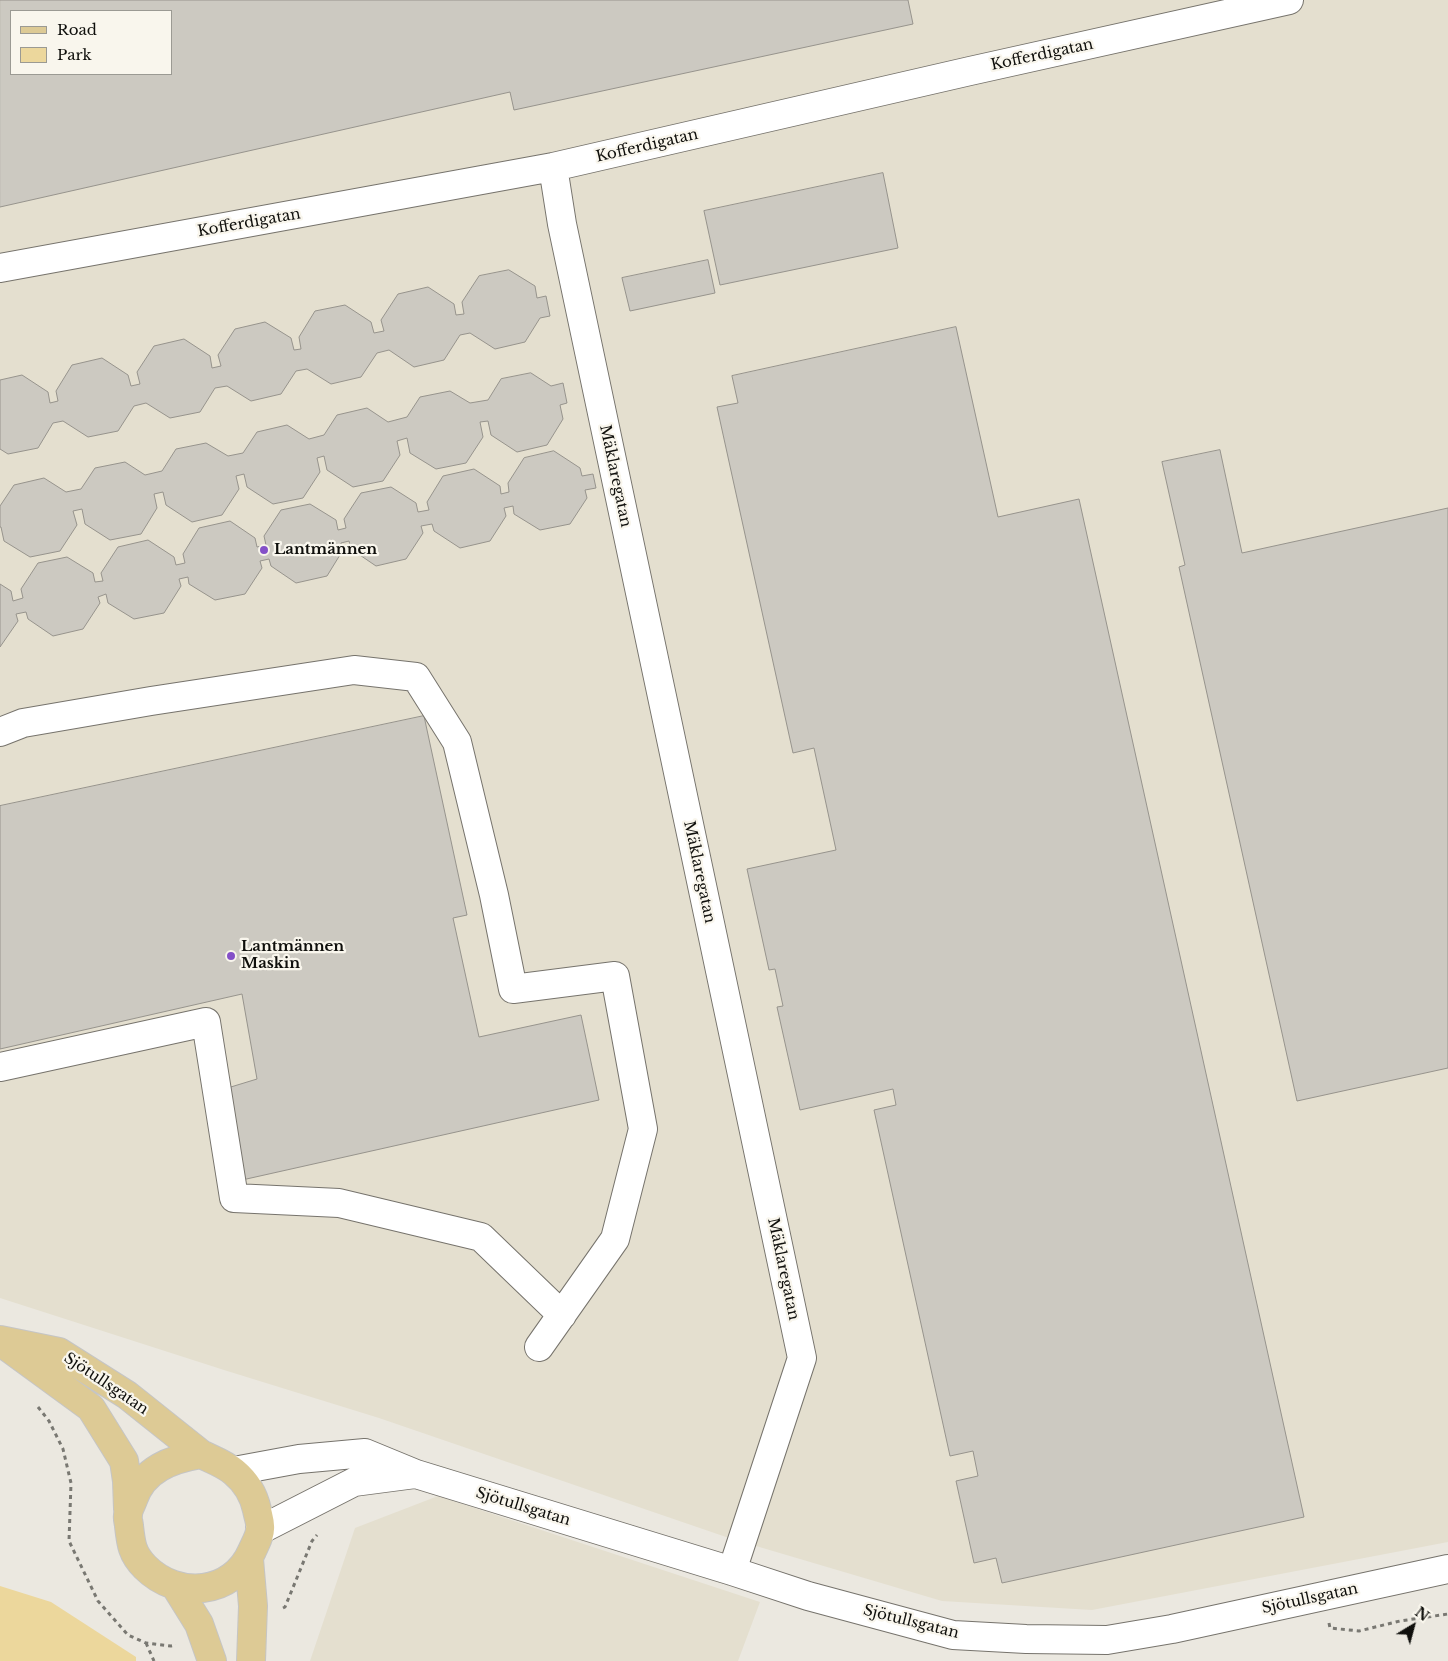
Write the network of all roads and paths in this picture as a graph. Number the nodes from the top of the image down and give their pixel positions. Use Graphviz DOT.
graph roads {
  1 [pos="1289,0"];
  2 [pos="553,167"];
  3 [pos="0,268"];
  4 [pos="0,732"];
  5 [pos="0,1067"];
  6 [pos="562,1315"];
  7 [pos="0,1340"];
  8 [pos="539,1347"];
  9 [pos="36,1405"];
  10 [pos="201,1454"];
  11 [pos="234,1471"];
  12 [pos="416,1474"];
  13 [pos="128,1515"];
  14 [pos="260,1530"];
  15 [pos="322,1530"];
  16 [pos="249,1559"];
  17 [pos="1448,1569"];
  18 [pos="732,1570"];
  19 [pos="176,1587"];
  20 [pos="1319,1597"];
  21 [pos="1448,1614"];
  22 [pos="252,1623"];
  23 [pos="146,1643"];
  24 [pos="208,1649"];
  25 [pos="154,1661"];
  26 [pos="251,1661"];
  1 -- 2 [label="street, Kofferdigatan"];
  2 -- 3 [label="street, Kofferdigatan"];
  2 -- 18 [label="street, Mäklaregatan"];
  4 -- 6 [label="street"];
  5 -- 6 [label="street"];
  6 -- 8 [label="street"];
  7 -- 10 [label="main road, Sjötullsgatan"];
  7 -- 13 [label="main road, Sjötullsgatan"];
  9 -- 23 [label="path"];
  10 -- 11 [label="main road"];
  10 -- 13 [label="main road"];
  11 -- 12 [label="street, Sjötullsgatan"];
  11 -- 14 [label="main road"];
  12 -- 14 [label="street, Sjötullsgatan"];
  12 -- 18 [label="street, Sjötullsgatan"];
  13 -- 19 [label="main road"];
  14 -- 16 [label="main road"];
  15 -- 22 [label="path"];
  16 -- 19 [label="main road"];
  16 -- 22 [label="main road"];
  17 -- 20 [label="street, Sjötullsgatan"];
  18 -- 20 [label="street, Sjötullsgatan"];
  19 -- 24 [label="main road"];
  20 -- 21 [label="path"];
  22 -- 26 [label="main road"];
  23 -- 24 [label="path"];
  23 -- 25 [label="path"];
}
